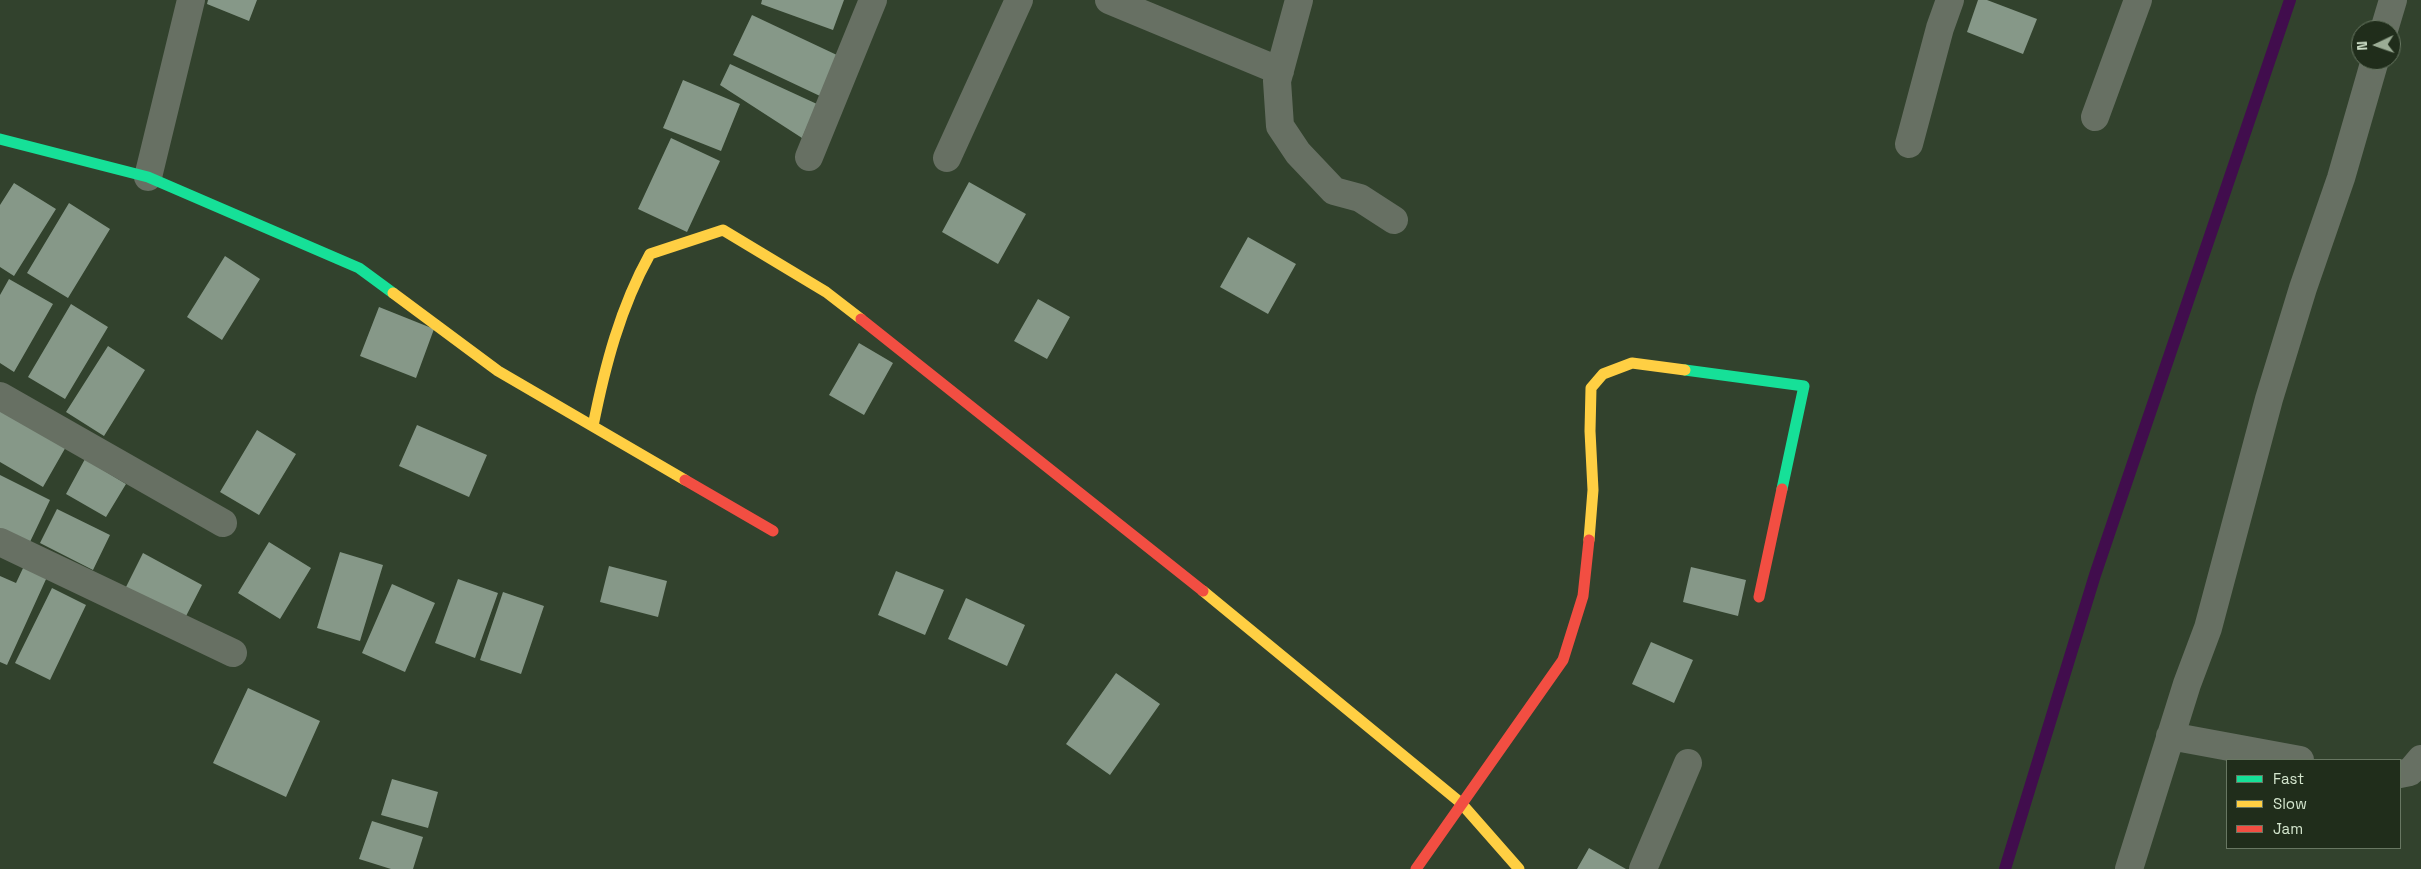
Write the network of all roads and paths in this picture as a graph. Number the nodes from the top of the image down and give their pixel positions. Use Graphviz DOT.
graph roads {
  1 [pos="191,0"];
  2 [pos="873,0"];
  3 [pos="1019,0"];
  4 [pos="1109,0"];
  5 [pos="1299,0"];
  6 [pos="1950,0"];
  7 [pos="2138,0"];
  8 [pos="2393,0"];
  9 [pos="2387,20"];
  10 [pos="2372,70"];
  11 [pos="1280,71"];
  12 [pos="2095,117"];
  13 [pos="0,139"];
  14 [pos="1909,144"];
  15 [pos="809,157"];
  16 [pos="947,158"];
  17 [pos="148,178"];
  18 [pos="1394,220"];
  19 [pos="0,396"];
  20 [pos="593,426"];
  21 [pos="223,523"];
  22 [pos="773,532"];
  23 [pos="0,542"];
  24 [pos="1759,597"];
  25 [pos="233,653"];
  26 [pos="2170,736"];
  27 [pos="2421,758"];
  28 [pos="2295,759"];
  29 [pos="1688,763"];
  30 [pos="2401,774"];
  31 [pos="1461,803"];
  32 [pos="1416,869"];
  33 [pos="1519,869"];
  34 [pos="1643,869"];
  35 [pos="2129,869"];
  1 -- 17 [label="street"];
  2 -- 15 [label="street"];
  3 -- 16 [label="street"];
  4 -- 11 [label="street"];
  5 -- 11 [label="street"];
  6 -- 14 [label="street"];
  7 -- 12 [label="street"];
  8 -- 9 [label="street"];
  10 -- 26 [label="street"];
  11 -- 18 [label="street"];
  13 -- 17 [label="street"];
  17 -- 20 [label="street"];
  19 -- 21 [label="street"];
  20 -- 22 [label="street"];
  20 -- 31 [label="street"];
  23 -- 25 [label="street"];
  24 -- 31 [label="street"];
  26 -- 28 [label="street"];
  26 -- 35 [label="street"];
  27 -- 30 [label="street"];
  29 -- 34 [label="street"];
  31 -- 32 [label="street"];
  31 -- 33 [label="street"];
}
